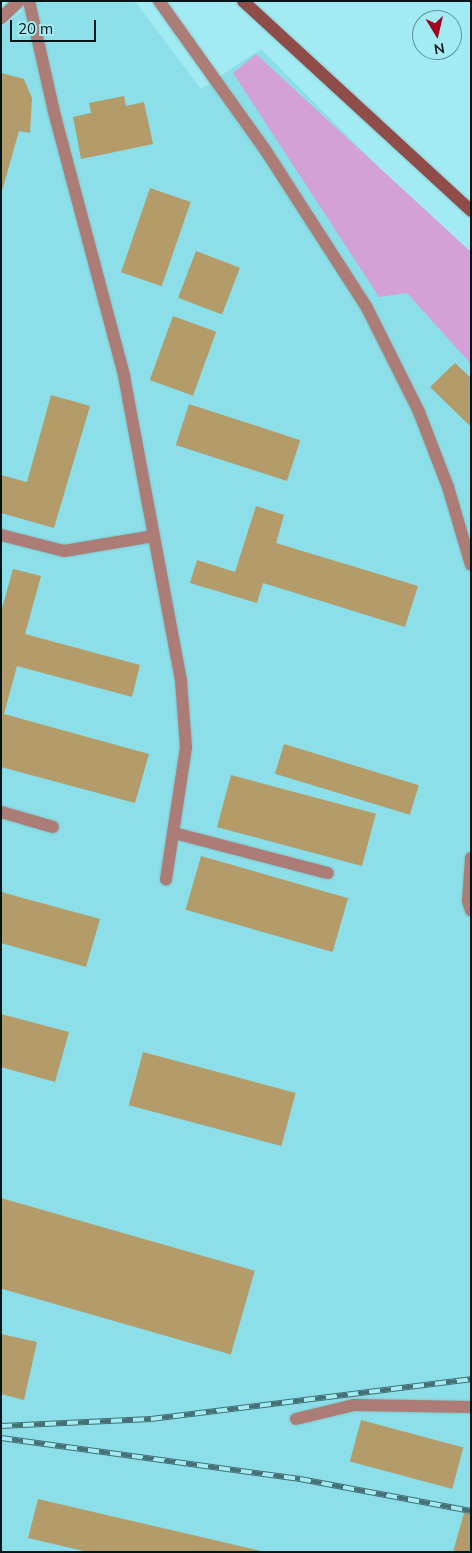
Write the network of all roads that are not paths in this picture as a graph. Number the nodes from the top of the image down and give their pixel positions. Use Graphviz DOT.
graph roads {
  1 [pos="19,1"];
  2 [pos="29,1"];
  3 [pos="159,1"];
  4 [pos="242,1"];
  5 [pos="1,18"];
  6 [pos="471,211"];
  7 [pos="1,535"];
  8 [pos="154,536"];
  9 [pos="471,565"];
  10 [pos="1,812"];
  11 [pos="53,827"];
  12 [pos="174,833"];
  13 [pos="471,858"];
  14 [pos="328,873"];
  15 [pos="166,880"];
  16 [pos="471,911"];
  17 [pos="471,1407"];
  18 [pos="296,1419"];
  1 -- 5 [label="street"];
  2 -- 8 [label="street"];
  3 -- 9 [label="street"];
  4 -- 6 [label="main road"];
  7 -- 8 [label="street"];
  8 -- 12 [label="street"];
  10 -- 11 [label="street"];
  12 -- 14 [label="street"];
  12 -- 15 [label="street"];
  13 -- 16 [label="street"];
  17 -- 18 [label="street"];
}
